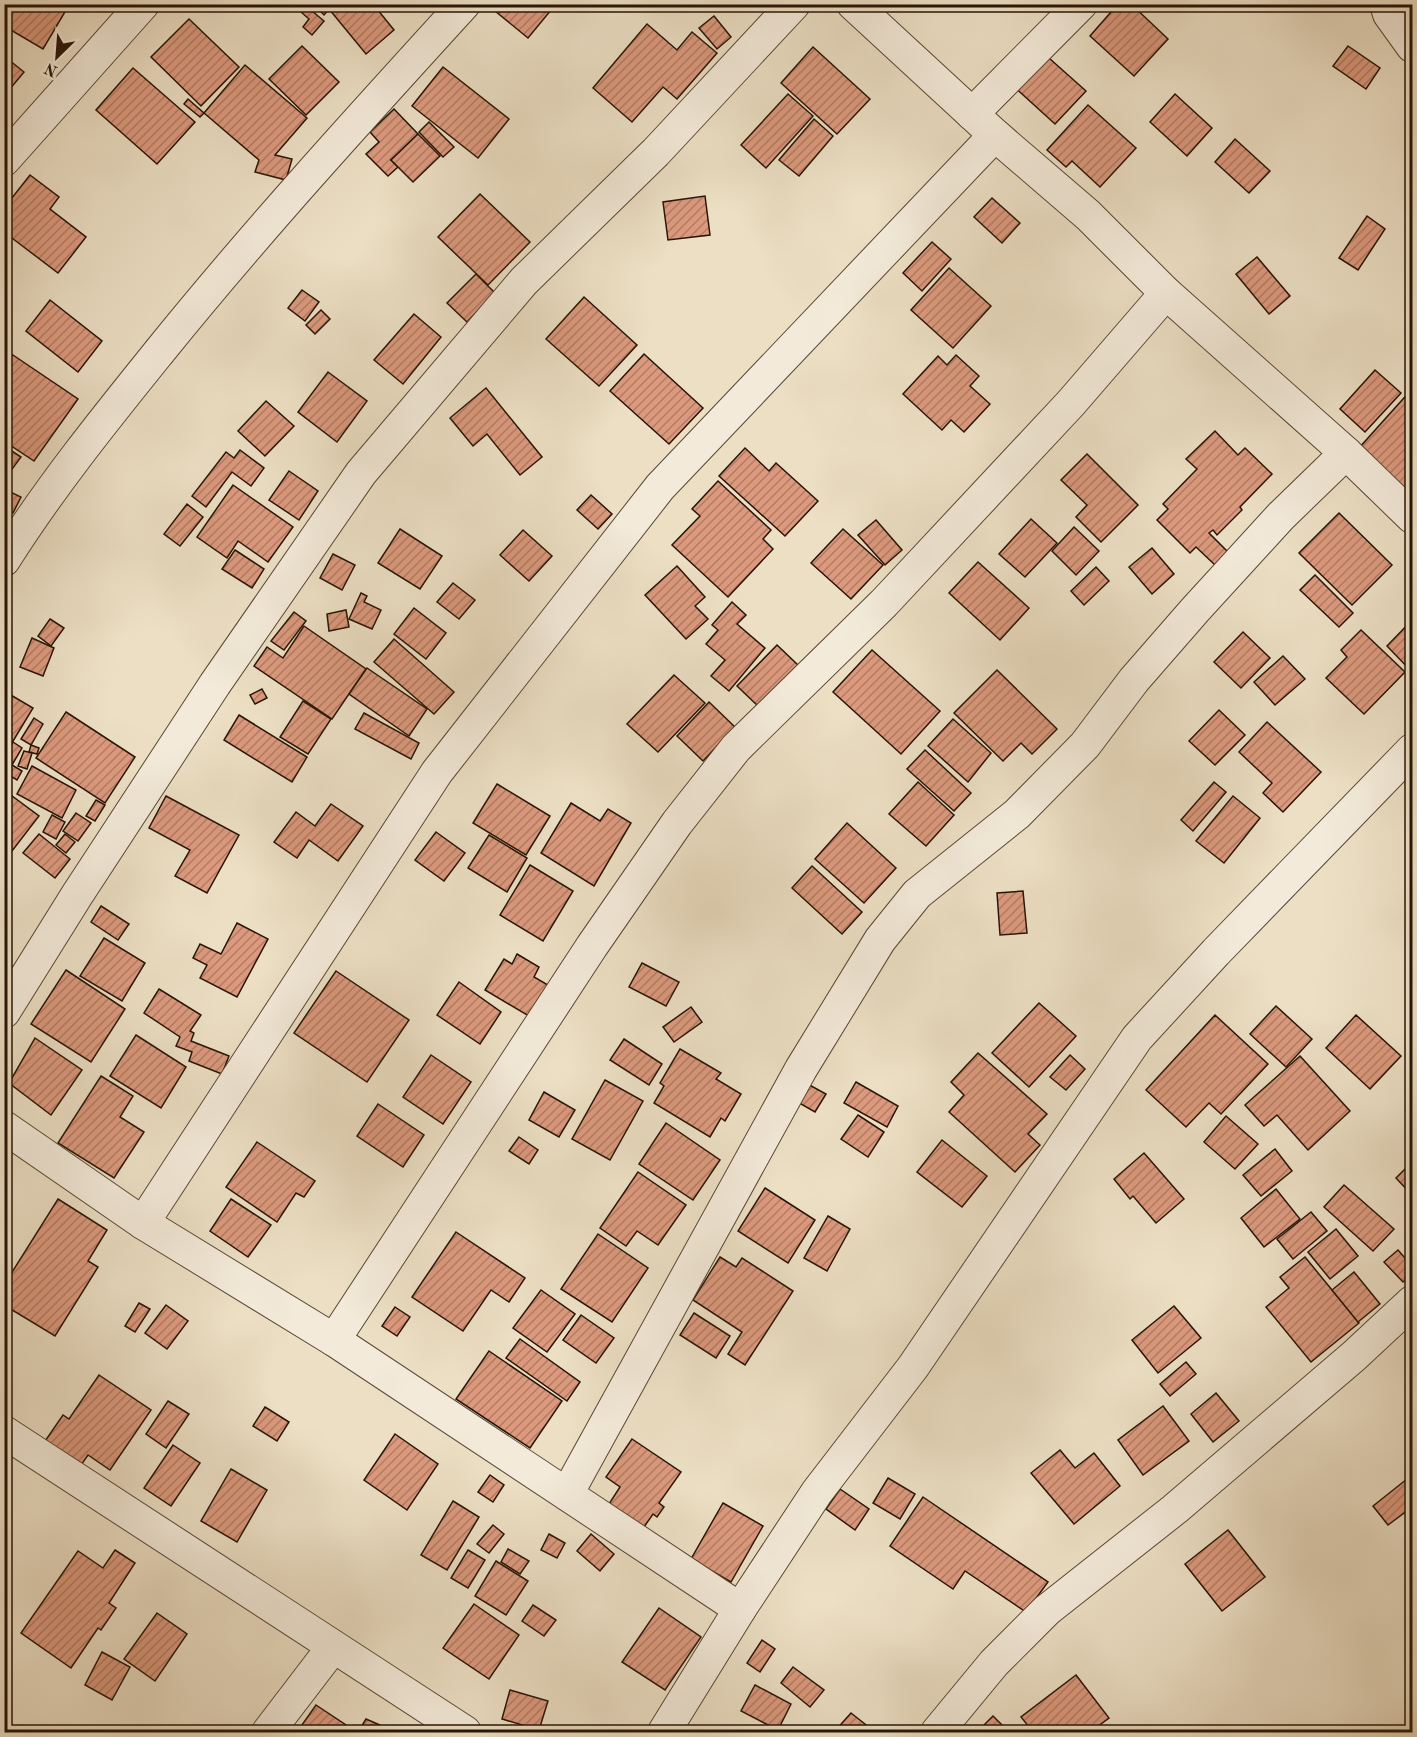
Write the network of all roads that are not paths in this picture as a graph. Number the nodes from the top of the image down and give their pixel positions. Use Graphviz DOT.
graph roads {
  1 [pos="143,4"];
  2 [pos="464,4"];
  3 [pos="794,4"];
  4 [pos="853,4"];
  5 [pos="1081,4"];
  6 [pos="1386,4"];
  7 [pos="1413,46"];
  8 [pos="972,114"];
  9 [pos="995,135"];
  10 [pos="4,160"];
  11 [pos="1166,293"];
  12 [pos="1346,453"];
  13 [pos="1413,517"];
  14 [pos="4,560"];
  15 [pos="1413,750"];
  16 [pos="4,1012"];
  17 [pos="4,1127"];
  18 [pos="143,1223"];
  19 [pos="1413,1302"];
  20 [pos="334,1340"];
  21 [pos="4,1432"];
  22 [pos="567,1494"];
  23 [pos="740,1608"];
  24 [pos="333,1647"];
  25 [pos="268,1732"];
  26 [pos="465,1732"];
  27 [pos="664,1732"];
  28 [pos="937,1732"];
  1 -- 10 [label="street"];
  2 -- 14 [label="street"];
  3 -- 16 [label="street"];
  4 -- 8 [label="street"];
  5 -- 8 [label="street"];
  6 -- 7 [label="street"];
  8 -- 9 [label="street"];
  9 -- 11 [label="street"];
  9 -- 18 [label="street"];
  11 -- 12 [label="street"];
  11 -- 20 [label="street"];
  12 -- 13 [label="street"];
  12 -- 22 [label="street"];
  15 -- 23 [label="street"];
  17 -- 18 [label="street"];
  18 -- 20 [label="street"];
  19 -- 28 [label="street"];
  20 -- 22 [label="street"];
  21 -- 24 [label="street"];
  22 -- 23 [label="street"];
  23 -- 27 [label="street"];
  24 -- 25 [label="street"];
  24 -- 26 [label="street"];
}
